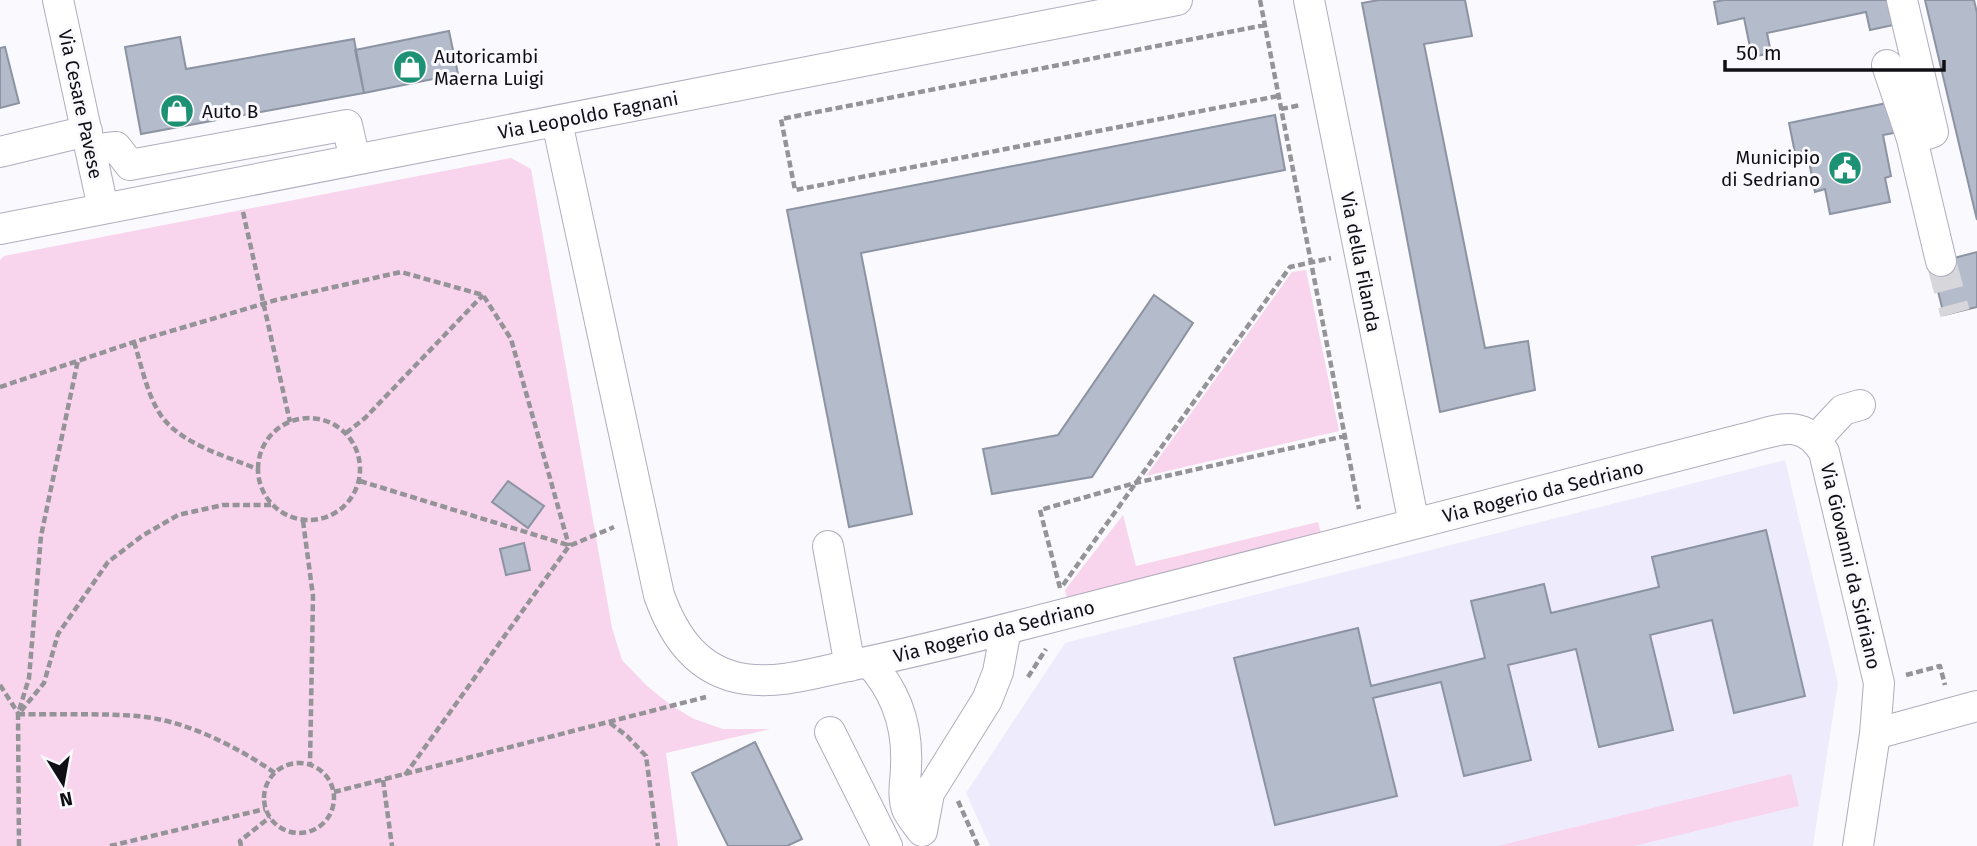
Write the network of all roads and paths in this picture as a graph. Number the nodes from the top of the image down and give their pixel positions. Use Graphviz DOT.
graph roads {
  1 [pos="58,0"];
  2 [pos="1177,0"];
  3 [pos="1260,0"];
  4 [pos="1309,0"];
  5 [pos="1902,0"];
  6 [pos="1081,9"];
  7 [pos="1265,25"];
  8 [pos="1887,65"];
  9 [pos="1278,96"];
  10 [pos="557,122"];
  11 [pos="1912,139"];
  12 [pos="89,140"];
  13 [pos="250,143"];
  14 [pos="0,152"];
  15 [pos="355,160"];
  16 [pos="247,181"];
  17 [pos="103,208"];
  18 [pos="0,229"];
  19 [pos="1359,251"];
  20 [pos="1941,261"];
  21 [pos="1311,263"];
  22 [pos="483,295"];
  23 [pos="264,304"];
  24 [pos="134,342"];
  25 [pos="78,360"];
  26 [pos="0,387"];
  27 [pos="1860,405"];
  28 [pos="290,422"];
  29 [pos="346,433"];
  30 [pos="1345,436"];
  31 [pos="1820,446"];
  32 [pos="257,469"];
  33 [pos="360,481"];
  34 [pos="1135,483"];
  35 [pos="271,505"];
  36 [pos="643,518"];
  37 [pos="303,521"];
  38 [pos="1414,524"];
  39 [pos="1365,537"];
  40 [pos="828,545"];
  41 [pos="569,546"];
  42 [pos="1006,629"];
  43 [pos="860,664"];
  44 [pos="743,679"];
  45 [pos="1879,683"];
  46 [pos="0,685"];
  47 [pos="1965,709"];
  48 [pos="19,714"];
  49 [pos="610,722"];
  50 [pos="830,732"];
  51 [pos="1875,734"];
  52 [pos="310,765"];
  53 [pos="275,773"];
  54 [pos="404,776"];
  55 [pos="383,780"];
  56 [pos="334,792"];
  57 [pos="265,808"];
  58 [pos="270,817"];
  59 [pos="925,839"];
  60 [pos="19,846"];
  61 [pos="110,846"];
  62 [pos="241,846"];
  63 [pos="392,846"];
  64 [pos="658,846"];
  65 [pos="887,846"];
  66 [pos="1858,846"];
  1 -- 12 [label="street, Via Cesare Pavese"];
  2 -- 6 [label="street, Via Leopoldo Fagnani"];
  3 -- 7 [label="path"];
  4 -- 19 [label="street, Via della Filanda"];
  5 -- 11 [label="street"];
  6 -- 10 [label="street, Via Leopoldo Fagnani"];
  7 -- 9 [label="path"];
  7 -- 9 [label="path"];
  8 -- 11 [label="street"];
  9 -- 21 [label="path"];
  10 -- 15 [label="street, Via Leopoldo Fagnani"];
  10 -- 36 [label="street, Via Rogerio da Sedriano"];
  11 -- 20 [label="street"];
  12 -- 13 [label="street"];
  12 -- 14 [label="street"];
  12 -- 17 [label="street, Via Cesare Pavese"];
  13 -- 15 [label="street"];
  13 -- 16 [label="street"];
  15 -- 16 [label="street, Via Leopoldo Fagnani"];
  16 -- 17 [label="street, Via Leopoldo Fagnani"];
  16 -- 23 [label="path"];
  17 -- 18 [label="street, Via Leopoldo Fagnani"];
  19 -- 21 [label="path"];
  19 -- 38 [label="street, Via della Filanda"];
  21 -- 30 [label="path"];
  21 -- 34 [label="path"];
  22 -- 23 [label="path"];
  22 -- 29 [label="path"];
  22 -- 41 [label="path"];
  23 -- 24 [label="path"];
  23 -- 28 [label="path"];
  24 -- 25 [label="path"];
  24 -- 32 [label="path"];
  25 -- 26 [label="path"];
  25 -- 48 [label="path"];
  27 -- 31 [label="street"];
  28 -- 29 [label="path"];
  28 -- 32 [label="path"];
  29 -- 33 [label="path"];
  30 -- 34 [label="path"];
  30 -- 39 [label="path"];
  31 -- 38 [label="street, Via Rogerio da Sedriano"];
  31 -- 45 [label="street, Via Giovanni da Sidriano"];
  32 -- 35 [label="path"];
  33 -- 37 [label="path"];
  33 -- 41 [label="path"];
  34 -- 34 [label="path"];
  35 -- 37 [label="path"];
  35 -- 48 [label="path"];
  36 -- 41 [label="path"];
  36 -- 44 [label="street, Via Rogerio da Sedriano"];
  37 -- 52 [label="path"];
  38 -- 39 [label="street, Via Rogerio da Sedriano"];
  39 -- 42 [label="street, Via Rogerio da Sedriano"];
  40 -- 43 [label="street"];
  41 -- 54 [label="path"];
  42 -- 43 [label="street, Via Rogerio da Sedriano"];
  42 -- 59 [label="street"];
  43 -- 44 [label="street, Via Rogerio da Sedriano"];
  43 -- 59 [label="street"];
  44 -- 49 [label="path"];
  45 -- 47 [label="path"];
  45 -- 51 [label="street, Via Giovanni da Sidriano"];
  46 -- 48 [label="path"];
  47 -- 51 [label="street"];
  48 -- 53 [label="path"];
  48 -- 60 [label="path"];
  49 -- 54 [label="path"];
  49 -- 64 [label="path"];
  50 -- 65 [label="street"];
  51 -- 66 [label="street, Via Giovanni da Sidriano"];
  52 -- 53 [label="path"];
  52 -- 56 [label="path"];
  53 -- 57 [label="path"];
  54 -- 55 [label="path"];
  55 -- 56 [label="path"];
  55 -- 63 [label="path"];
  56 -- 58 [label="path"];
  57 -- 58 [label="path"];
  57 -- 61 [label="path"];
  58 -- 62 [label="path"];
}
